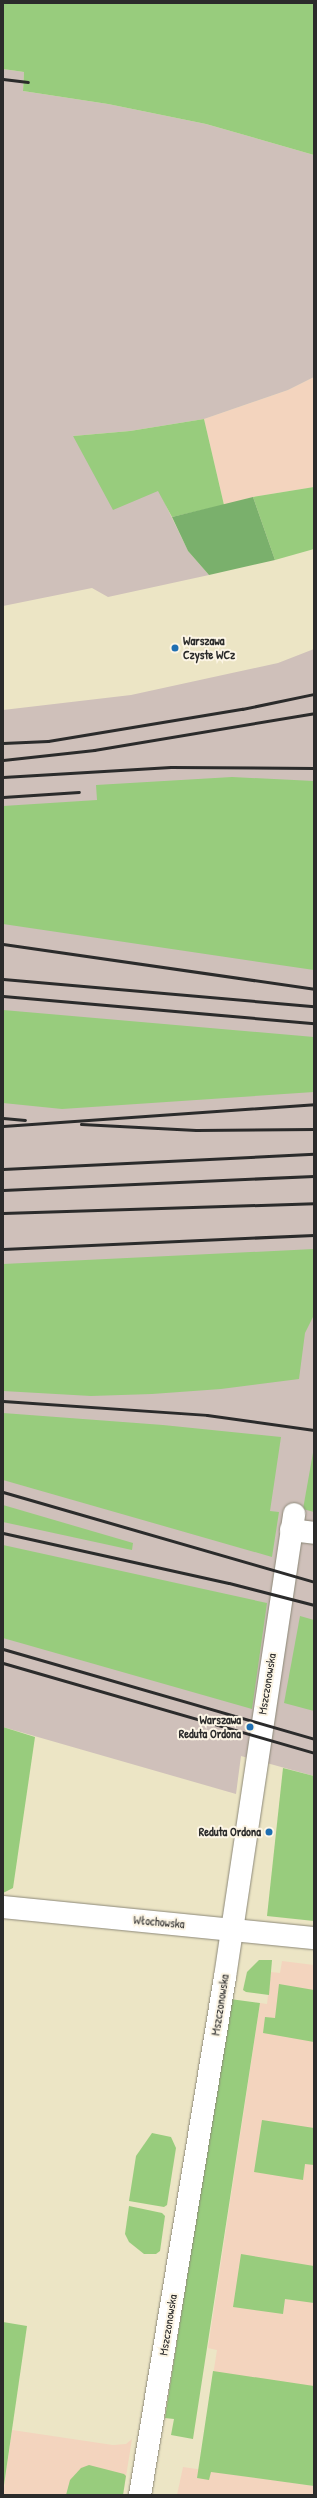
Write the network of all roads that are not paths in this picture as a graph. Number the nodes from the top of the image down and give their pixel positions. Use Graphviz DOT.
graph roads {
  1 [pos="314,1533"];
  2 [pos="3,1908"];
  3 [pos="232,1929"];
  4 [pos="314,1938"];
  5 [pos="140,2495"];
  1 -- 3 [label="street, Mszczonowska"];
  2 -- 3 [label="street, Włochowska"];
  3 -- 4 [label="street, Włochowska"];
  3 -- 5 [label="street, Mszczonowska"];
}
